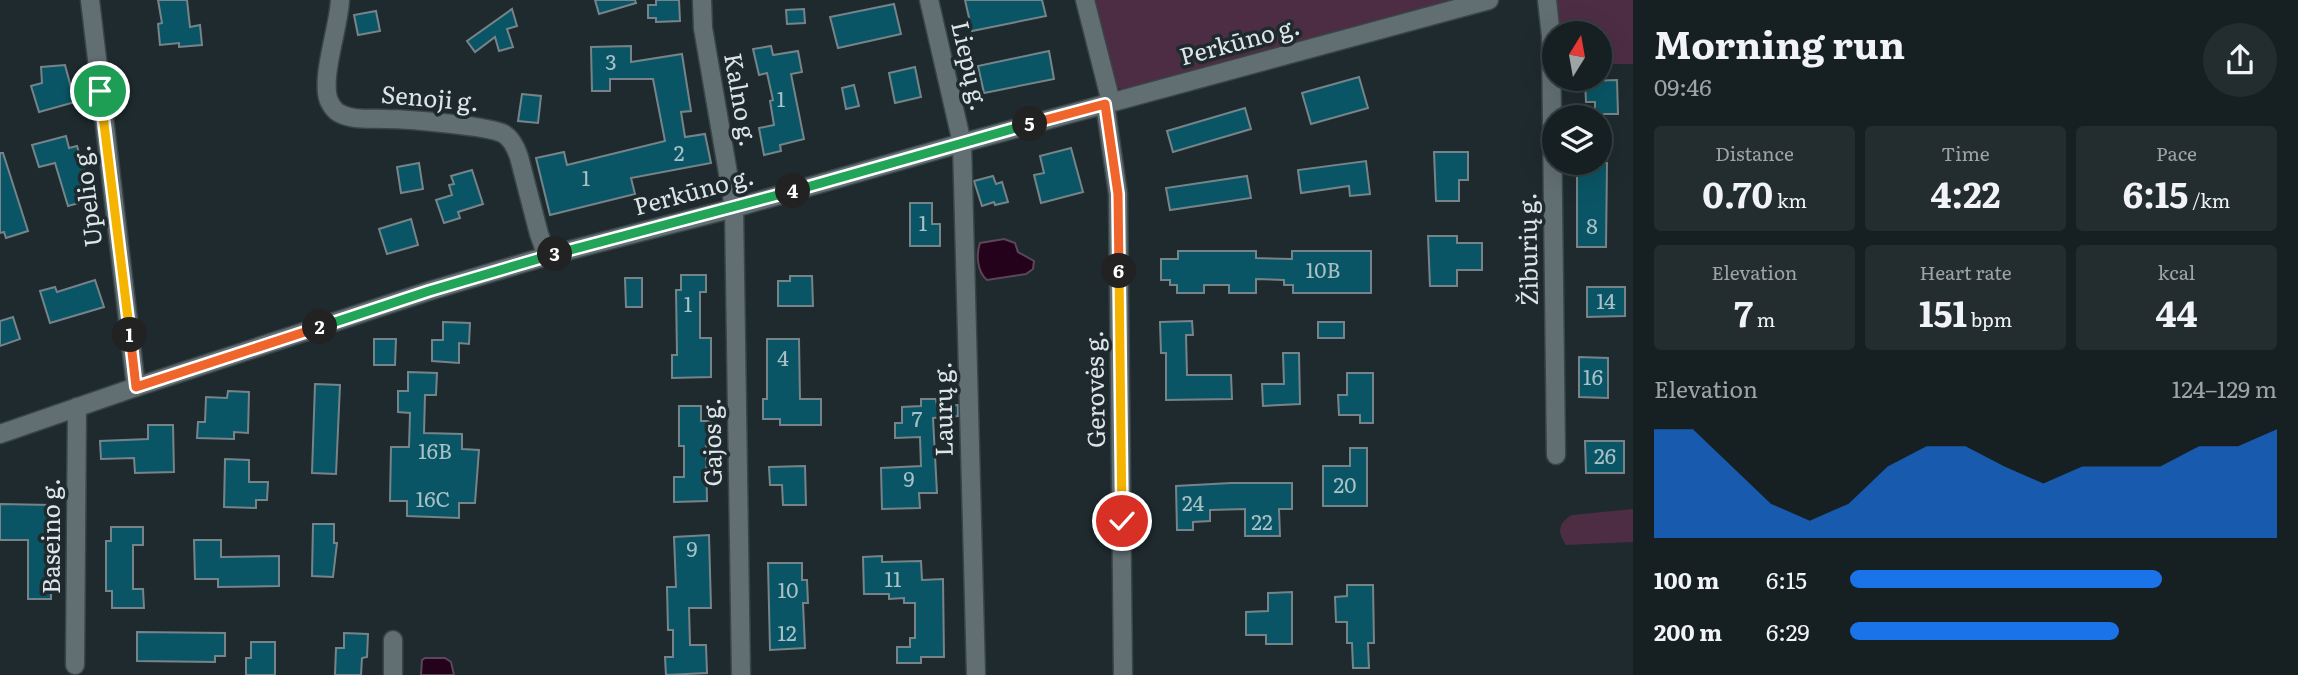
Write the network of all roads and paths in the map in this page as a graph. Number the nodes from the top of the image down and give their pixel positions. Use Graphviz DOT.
graph roads {
  1 [pos="90,0"];
  2 [pos="340,0"];
  3 [pos="702,0"];
  4 [pos="929,0"];
  5 [pos="1085,0"];
  6 [pos="1489,0"];
  7 [pos="1547,0"];
  8 [pos="1108,103"];
  9 [pos="962,143"];
  10 [pos="734,208"];
  11 [pos="547,256"];
  12 [pos="136,387"];
  13 [pos="77,407"];
  14 [pos="0,434"];
  15 [pos="1556,455"];
  16 [pos="393,640"];
  17 [pos="75,665"];
  18 [pos="393,675"];
  19 [pos="741,675"];
  20 [pos="975,675"];
  21 [pos="1124,675"];
  1 -- 12 [label="street, Upelio g."];
  2 -- 11 [label="street, Senoji g."];
  3 -- 10 [label="street, Kalno g."];
  4 -- 9 [label="street, Liepų g."];
  5 -- 8 [label="street, Gerovės g."];
  6 -- 8 [label="street, Perkūno g."];
  7 -- 15 [label="street, Žiburių g."];
  8 -- 9 [label="street, Perkūno g."];
  8 -- 21 [label="street, Gerovės g."];
  9 -- 10 [label="street, Perkūno g."];
  9 -- 20 [label="street, Laurų g."];
  10 -- 11 [label="street, Perkūno g."];
  10 -- 19 [label="street, Gajos g."];
  11 -- 12 [label="street, Perkūno g."];
  12 -- 13 [label="street, Perkūno g."];
  13 -- 14 [label="street, Perkūno g."];
  13 -- 17 [label="street, Baseino g."];
  16 -- 18 [label="street"];
}
